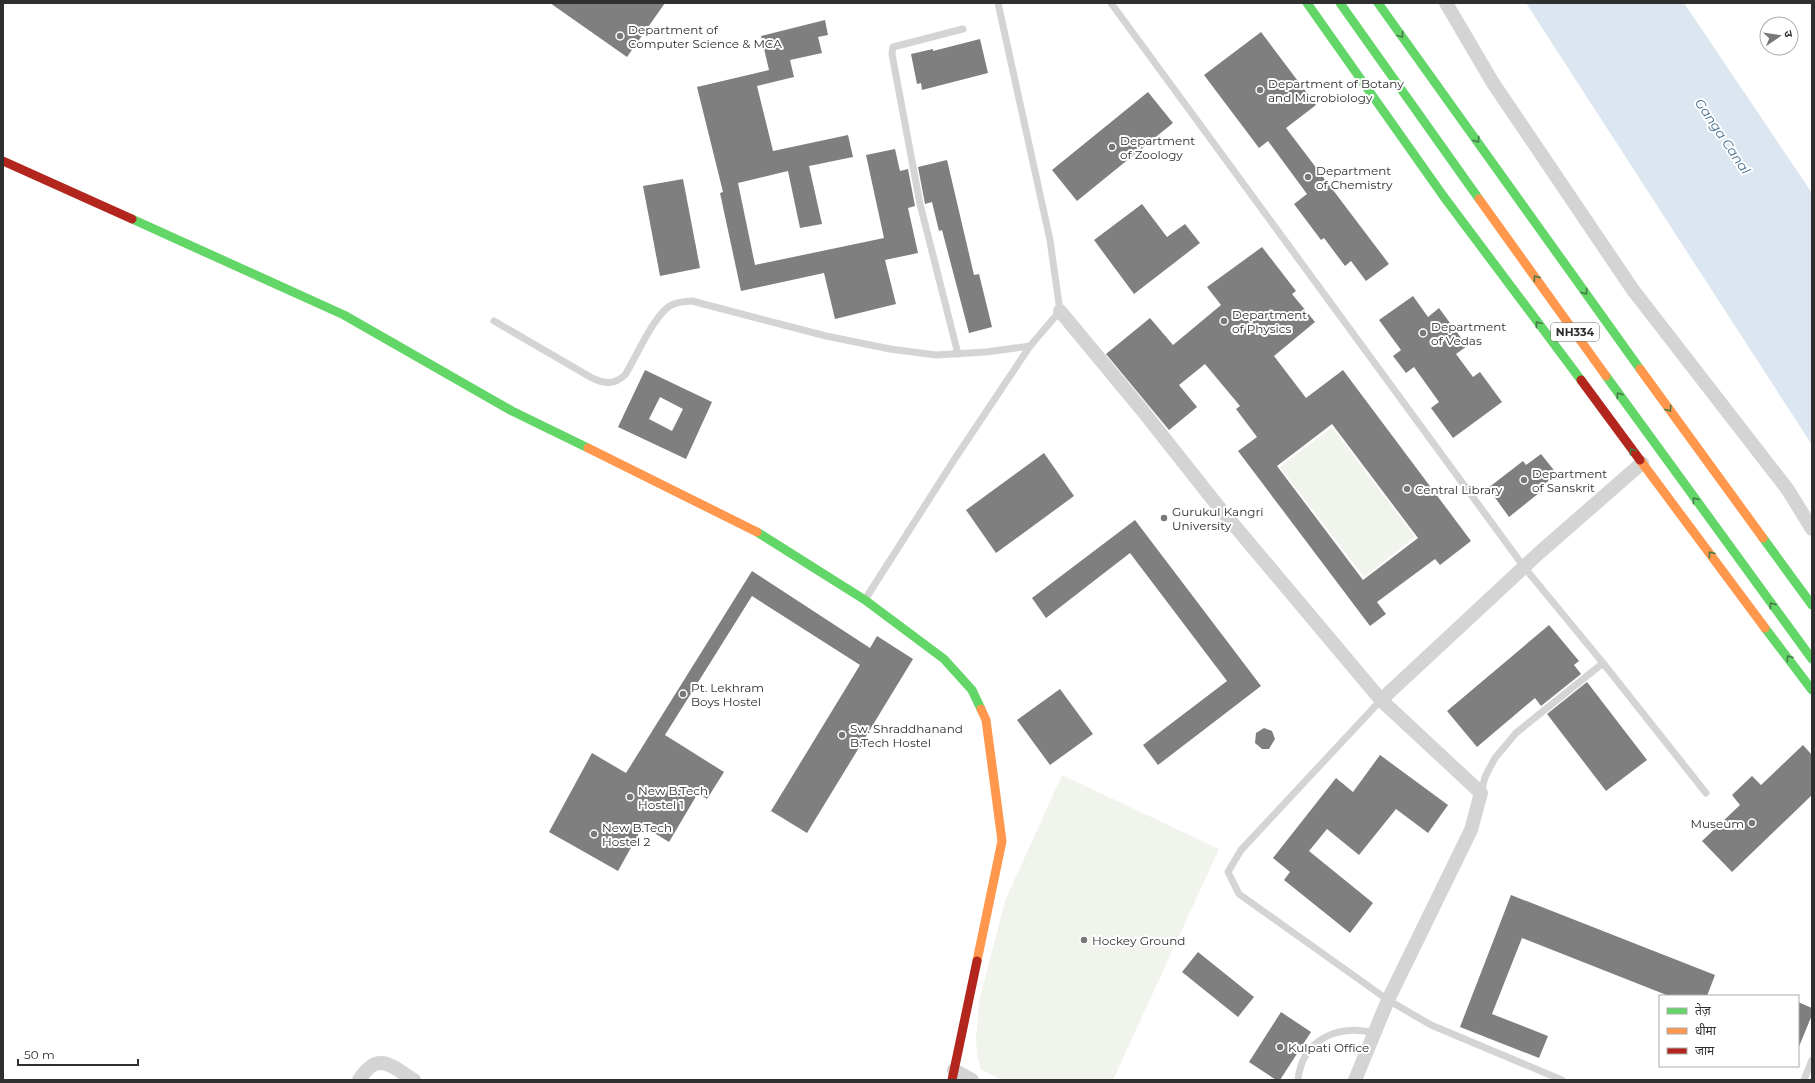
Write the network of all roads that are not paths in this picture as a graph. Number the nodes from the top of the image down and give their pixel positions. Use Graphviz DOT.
graph roads {
  1 [pos="998,3"];
  2 [pos="1111,3"];
  3 [pos="1307,3"];
  4 [pos="1340,3"];
  5 [pos="1378,3"];
  6 [pos="1446,3"];
  7 [pos="963,29"];
  8 [pos="3,161"];
  9 [pos="1060,311"];
  10 [pos="494,321"];
  11 [pos="1030,346"];
  12 [pos="958,354"];
  13 [pos="1642,464"];
  14 [pos="1812,529"];
  15 [pos="1524,566"];
  16 [pos="865,600"];
  17 [pos="1812,605"];
  18 [pos="1812,659"];
  19 [pos="1603,663"];
  20 [pos="1812,690"];
  21 [pos="1381,700"];
  22 [pos="1481,793"];
  23 [pos="1706,793"];
  24 [pos="1388,1000"];
  25 [pos="1375,1033"];
  26 [pos="1812,1060"];
  27 [pos="953,1075"];
  28 [pos="359,1080"];
  29 [pos="414,1080"];
  30 [pos="972,1080"];
  31 [pos="1298,1080"];
  32 [pos="1355,1080"];
  33 [pos="1562,1080"];
  34 [pos="1804,1080"];
  1 -- 9 [label="lane"];
  2 -- 15 [label="lane"];
  13 -- 3 [label="main road, one-way"];
  18 -- 4 [label="main road, NH334, one-way"];
  5 -- 17 [label="main road, NH334, one-way"];
  6 -- 14 [label="street"];
  7 -- 12 [label="lane"];
  8 -- 16 [label="main road"];
  9 -- 11 [label="lane"];
  9 -- 21 [label="street"];
  10 -- 12 [label="lane"];
  11 -- 12 [label="lane"];
  11 -- 16 [label="lane"];
  13 -- 15 [label="street"];
  20 -- 13 [label="main road, one-way"];
  15 -- 19 [label="lane"];
  15 -- 21 [label="street"];
  16 -- 27 [label="main road"];
  19 -- 22 [label="lane"];
  19 -- 23 [label="lane"];
  21 -- 22 [label="street"];
  21 -- 24 [label="lane"];
  22 -- 24 [label="street"];
  24 -- 25 [label="street"];
  24 -- 33 [label="lane"];
  25 -- 31 [label="lane"];
  25 -- 32 [label="street"];
  26 -- 34 [label="lane"];
  27 -- 30 [label="street"];
  28 -- 29 [label="street"];
}
